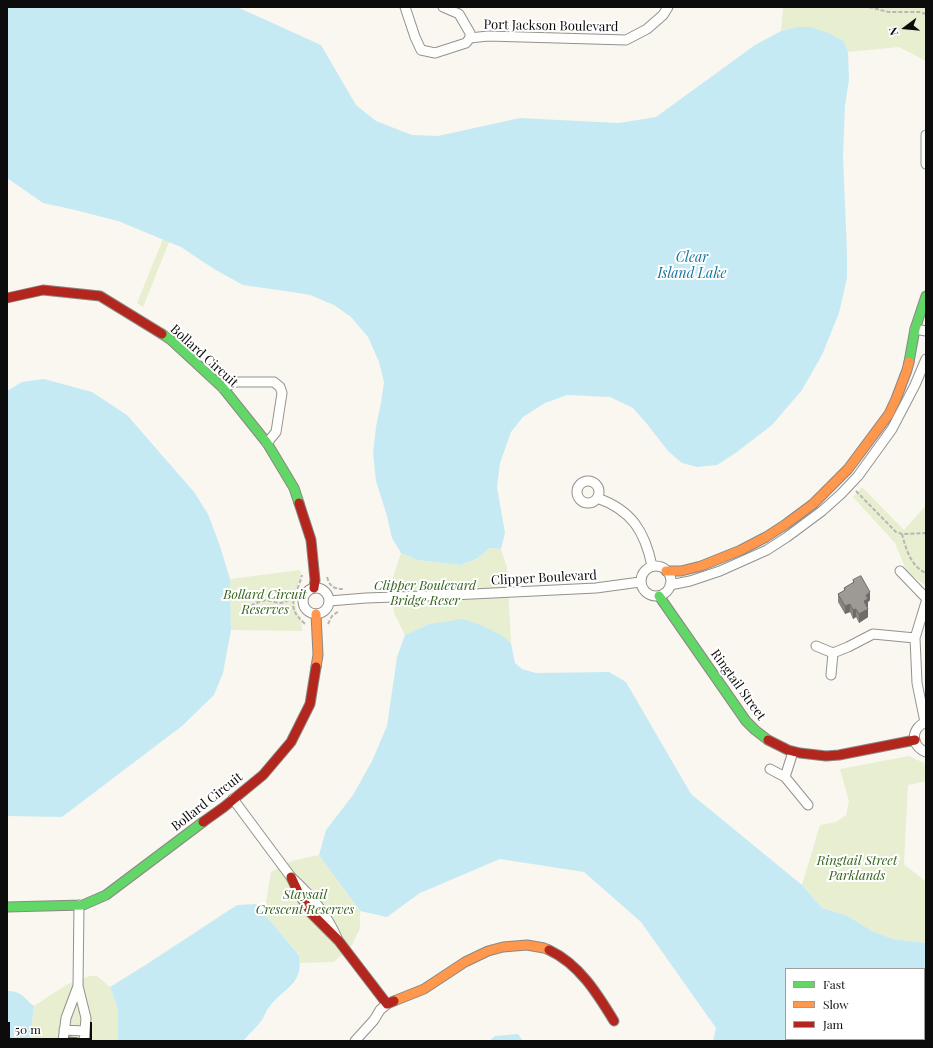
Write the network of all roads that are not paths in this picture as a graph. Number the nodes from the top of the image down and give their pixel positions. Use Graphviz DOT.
graph roads {
  1 [pos="405,7"];
  2 [pos="443,7"];
  3 [pos="668,7"];
  4 [pos="470,38"];
  5 [pos="926,136"];
  6 [pos="926,164"];
  7 [pos="926,296"];
  8 [pos="7,298"];
  9 [pos="915,329"];
  10 [pos="926,331"];
  11 [pos="926,359"];
  12 [pos="223,388"];
  13 [pos="267,443"];
  14 [pos="597,498"];
  15 [pos="652,566"];
  16 [pos="666,571"];
  17 [pos="900,571"];
  18 [pos="640,582"];
  19 [pos="670,585"];
  20 [pos="314,588"];
  21 [pos="659,596"];
  22 [pos="926,598"];
  23 [pos="328,601"];
  24 [pos="926,602"];
  25 [pos="316,614"];
  26 [pos="915,638"];
  27 [pos="816,646"];
  28 [pos="833,653"];
  29 [pos="831,675"];
  30 [pos="926,722"];
  31 [pos="914,740"];
  32 [pos="793,752"];
  33 [pos="926,752"];
  34 [pos="770,769"];
  35 [pos="785,777"];
  36 [pos="233,799"];
  37 [pos="808,805"];
  38 [pos="78,905"];
  39 [pos="7,907"];
  40 [pos="78,986"];
  41 [pos="387,1004"];
  42 [pos="614,1021"];
  43 [pos="64,1030"];
  44 [pos="85,1031"];
  45 [pos="63,1041"];
  46 [pos="84,1041"];
  47 [pos="355,1041"];
  1 -- 4 [label="street, Port Jackson Boulevard"];
  2 -- 4 [label="street, Port Jackson Boulevard"];
  3 -- 4 [label="street, Port Jackson Boulevard"];
  5 -- 6 [label="street"];
  7 -- 9 [label="street"];
  8 -- 12 [label="street, Bollard Circuit"];
  9 -- 10 [label="street"];
  9 -- 16 [label="street"];
  11 -- 19 [label="street"];
  12 -- 13 [label="street, Bollard Circuit"];
  12 -- 13 [label="street"];
  13 -- 20 [label="street, Bollard Circuit"];
  14 -- 15 [label="street"];
  15 -- 16 [label="street"];
  15 -- 18 [label="street"];
  16 -- 19 [label="street"];
  17 -- 22 [label="street"];
  18 -- 21 [label="street"];
  18 -- 23 [label="street, Clipper Boulevard"];
  19 -- 21 [label="street"];
  20 -- 23 [label="street"];
  20 -- 25 [label="street"];
  21 -- 32 [label="street, Ringtail Street"];
  23 -- 25 [label="street"];
  24 -- 26 [label="street"];
  25 -- 36 [label="street, Bollard Circuit"];
  26 -- 28 [label="street"];
  26 -- 30 [label="street"];
  27 -- 28 [label="street"];
  28 -- 29 [label="street"];
  30 -- 31 [label="street"];
  31 -- 32 [label="street, Ringtail Street"];
  31 -- 33 [label="street"];
  32 -- 35 [label="street"];
  34 -- 35 [label="street"];
  35 -- 37 [label="street"];
  36 -- 38 [label="street, Bollard Circuit"];
  36 -- 41 [label="street"];
  38 -- 39 [label="street, Bollard Circuit"];
  38 -- 40 [label="street"];
  40 -- 43 [label="street"];
  40 -- 44 [label="street"];
  41 -- 42 [label="street"];
  41 -- 47 [label="street"];
  43 -- 44 [label="street"];
  43 -- 45 [label="street"];
  44 -- 46 [label="street"];
}
